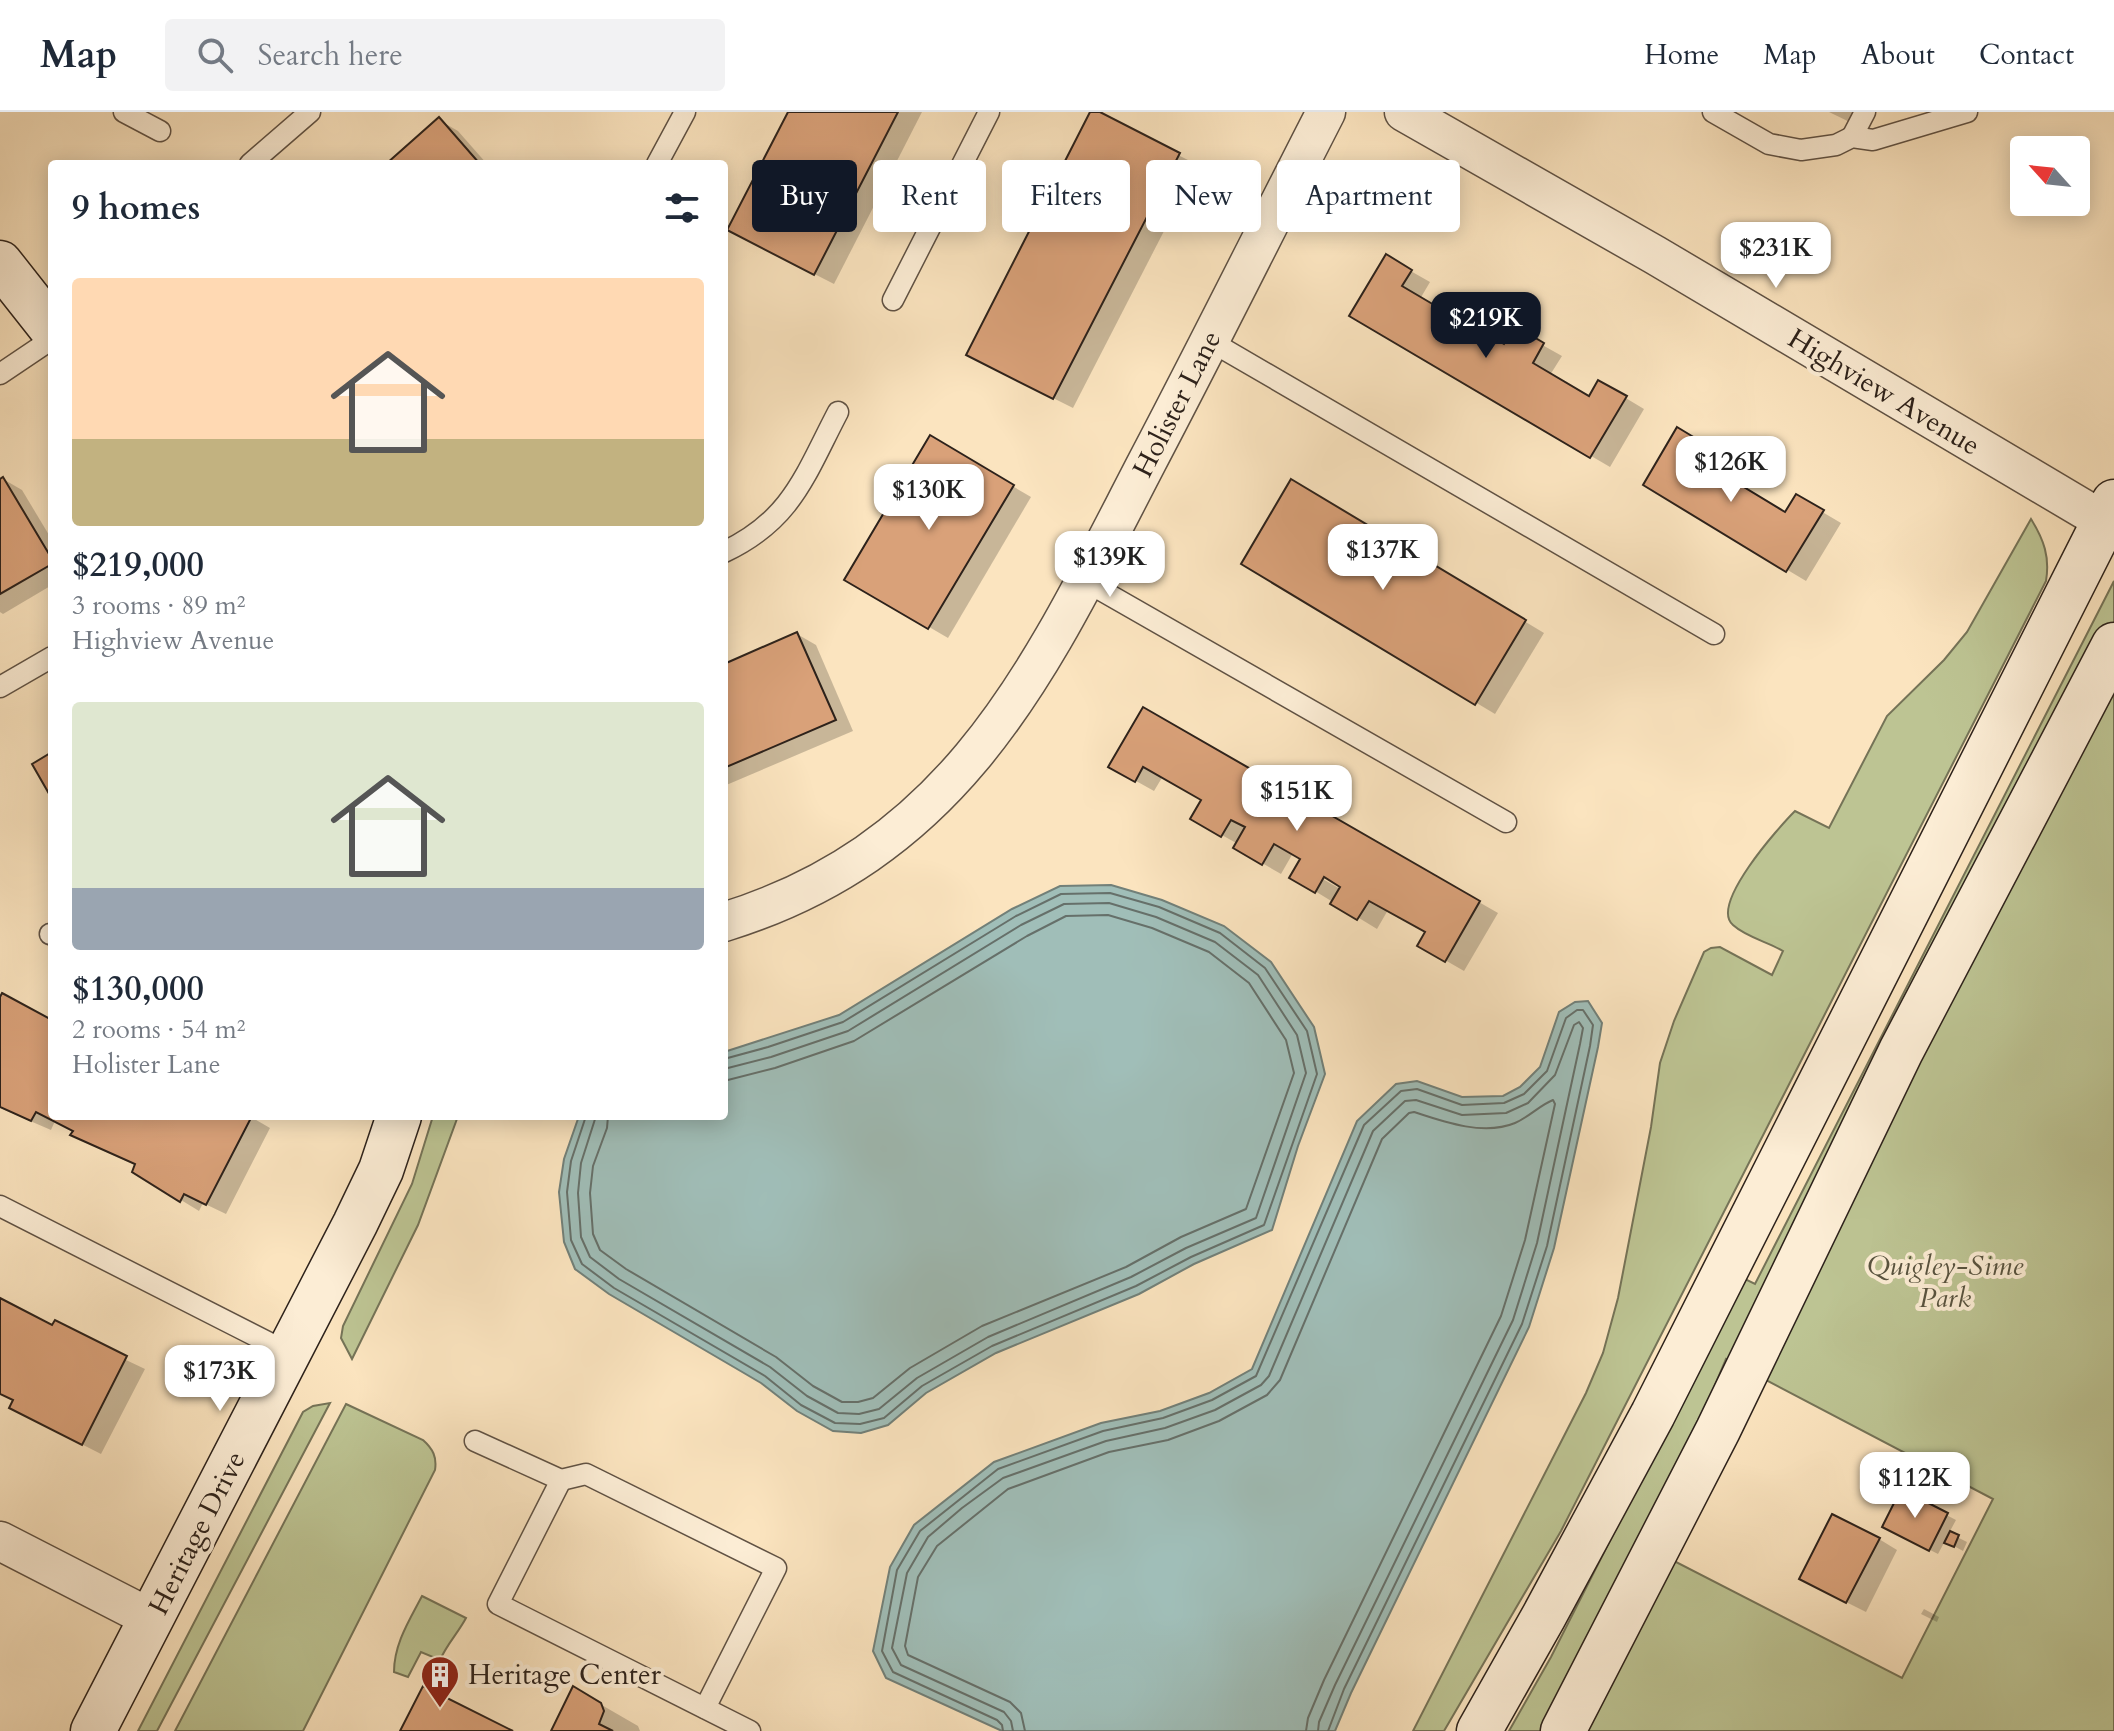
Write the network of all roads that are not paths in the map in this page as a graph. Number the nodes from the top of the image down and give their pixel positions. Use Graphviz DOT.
graph roads {
  1 [pos="124,112"];
  2 [pos="310,112"];
  3 [pos="685,112"];
  4 [pos="989,112"];
  5 [pos="1326,112"];
  6 [pos="1404,112"];
  7 [pos="1713,112"];
  8 [pos="1865,112"];
  9 [pos="1967,112"];
  10 [pos="160,131"];
  11 [pos="1852,137"];
  12 [pos="255,160"];
  13 [pos="659,160"];
  14 [pos="0,263"];
  15 [pos="893,300"];
  16 [pos="48,324"];
  17 [pos="1210,341"];
  18 [pos="48,342"];
  19 [pos="0,374"];
  20 [pos="838,412"];
  21 [pos="2111,517"];
  22 [pos="728,550"];
  23 [pos="1085,581"];
  24 [pos="1714,634"];
  25 [pos="2114,645"];
  26 [pos="48,659"];
  27 [pos="0,687"];
  28 [pos="1506,822"];
  29 [pos="728,920"];
  30 [pos="398,1120"];
  31 [pos="0,1206"];
  32 [pos="289,1353"];
  33 [pos="475,1441"];
  34 [pos="561,1480"];
  35 [pos="0,1541"];
  36 [pos="152,1619"];
  37 [pos="705,1708"];
  38 [pos="93,1731"];
  39 [pos="750,1731"];
  40 [pos="1479,1731"];
  41 [pos="1563,1731"];
  1 -- 10 [label="lane"];
  2 -- 12 [label="lane"];
  3 -- 13 [label="lane"];
  4 -- 15 [label="lane"];
  5 -- 17 [label="street, Holister Lane"];
  6 -- 21 [label="street, Highview Avenue"];
  7 -- 11 [label="lane"];
  8 -- 11 [label="lane"];
  9 -- 11 [label="lane"];
  14 -- 16 [label="main road"];
  17 -- 23 [label="street, Holister Lane"];
  17 -- 24 [label="lane"];
  18 -- 19 [label="lane"];
  20 -- 22 [label="lane"];
  21 -- 40 [label="main road"];
  23 -- 28 [label="lane"];
  23 -- 29 [label="street, Holister Lane"];
  25 -- 41 [label="main road"];
  26 -- 27 [label="lane"];
  30 -- 32 [label="main road, Heritage Drive"];
  31 -- 32 [label="lane"];
  32 -- 36 [label="main road, Heritage Drive"];
  33 -- 34 [label="lane"];
  34 -- 37 [label="lane"];
  34 -- 37 [label="lane"];
  35 -- 36 [label="street"];
  36 -- 38 [label="main road, Heritage Drive"];
  37 -- 39 [label="lane"];
}
